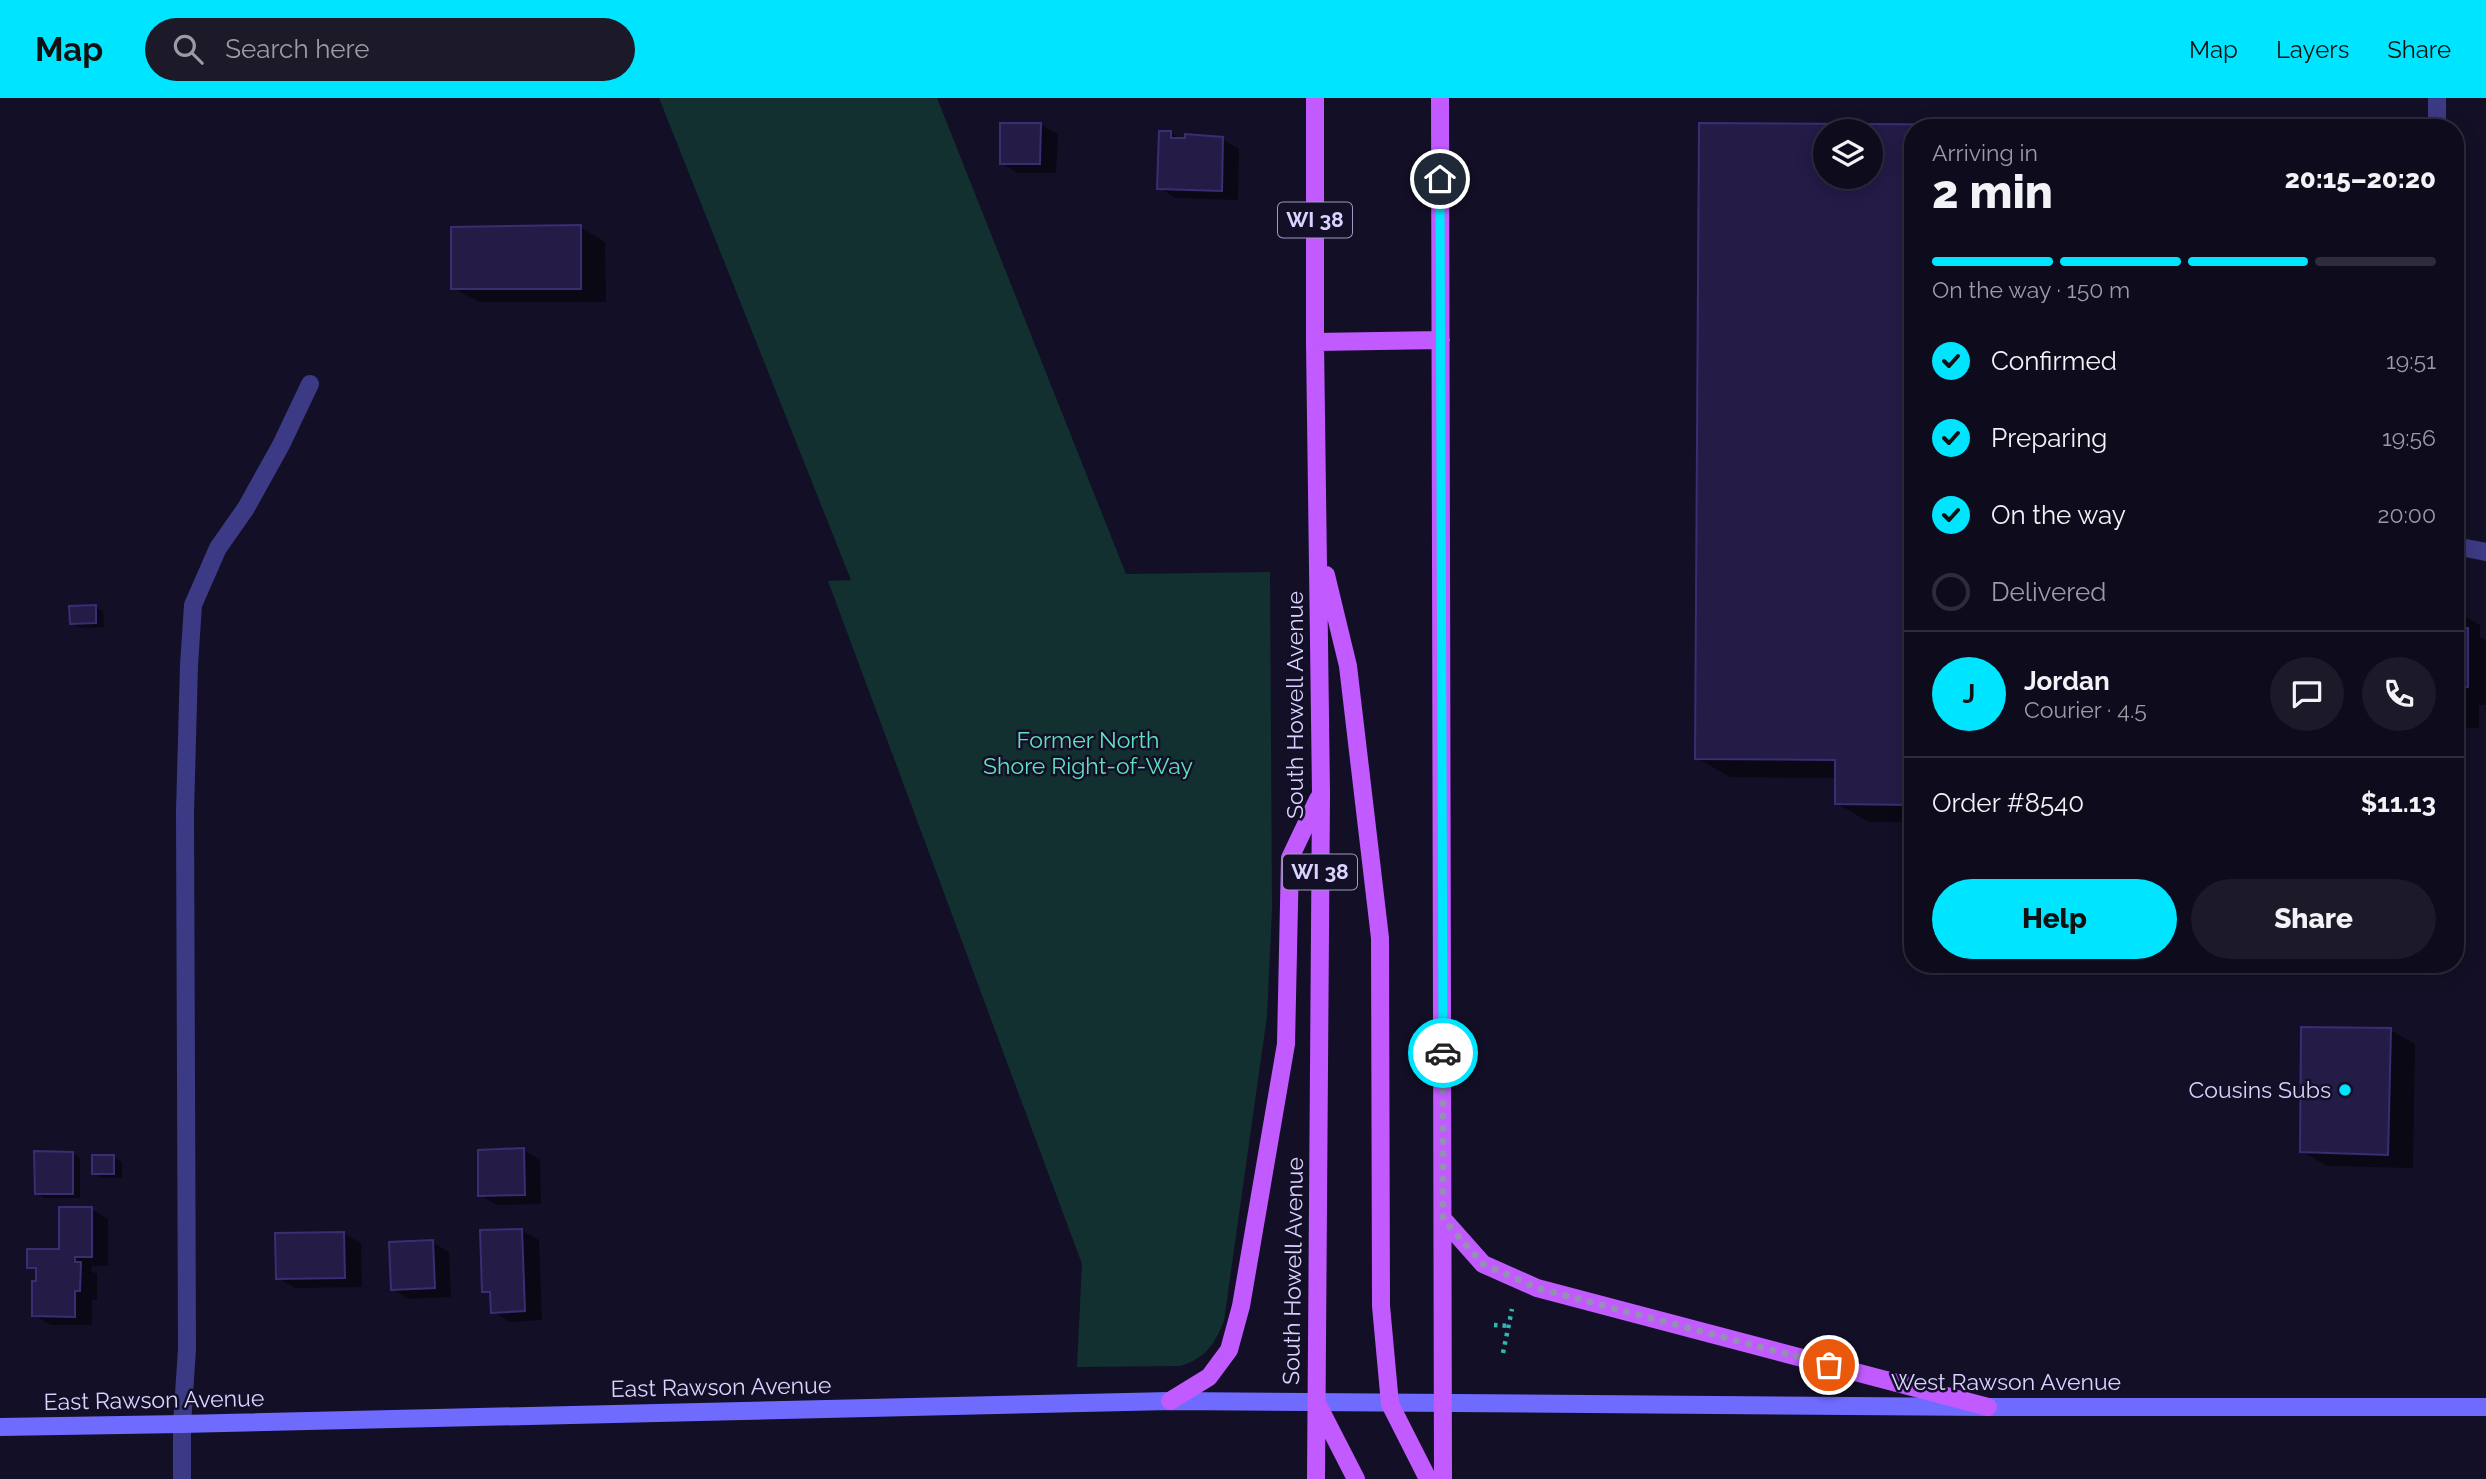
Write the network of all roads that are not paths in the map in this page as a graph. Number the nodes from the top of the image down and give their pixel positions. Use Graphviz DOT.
graph roads {
  1 [pos="1315,98"];
  2 [pos="1440,98"];
  3 [pos="2437,98"];
  4 [pos="2437,119"];
  5 [pos="1441,340"];
  6 [pos="1315,342"];
  7 [pos="310,384"];
  8 [pos="1318,545"];
  9 [pos="2464,547"];
  10 [pos="2486,552"];
  11 [pos="1321,793"];
  12 [pos="1443,1219"];
  13 [pos="1170,1401"];
  14 [pos="1316,1402"];
  15 [pos="1390,1404"];
  16 [pos="1443,1404"];
  17 [pos="2486,1406"];
  18 [pos="1988,1407"];
  19 [pos="182,1424"];
  20 [pos="0,1427"];
  21 [pos="183,1479"];
  22 [pos="1316,1479"];
  23 [pos="1356,1479"];
  24 [pos="1427,1479"];
  25 [pos="1443,1479"];
  1 -- 6 [label="main road, South Howell Avenue / WI 38"];
  2 -- 5 [label="main road"];
  3 -- 4 [label="lane"];
  5 -- 6 [label="main road"];
  5 -- 12 [label="main road"];
  6 -- 8 [label="main road, South Howell Avenue / WI 38"];
  7 -- 19 [label="lane"];
  8 -- 11 [label="main road, South Howell Avenue / WI 38"];
  8 -- 15 [label="main road"];
  9 -- 10 [label="lane"];
  11 -- 13 [label="main road"];
  11 -- 14 [label="main road, South Howell Avenue / WI 38"];
  12 -- 16 [label="main road"];
  12 -- 18 [label="main road"];
  13 -- 14 [label="main road, East Rawson Avenue"];
  13 -- 19 [label="main road, East Rawson Avenue"];
  14 -- 15 [label="main road, East Rawson Avenue"];
  14 -- 22 [label="main road, South Howell Avenue / WI 38"];
  14 -- 23 [label="main road"];
  15 -- 16 [label="main road, East Rawson Avenue"];
  15 -- 24 [label="main road"];
  16 -- 18 [label="main road, West Rawson Avenue"];
  16 -- 25 [label="main road"];
  17 -- 18 [label="main road, West Rawson Avenue"];
  19 -- 20 [label="main road, East Rawson Avenue"];
  19 -- 21 [label="lane"];
}
